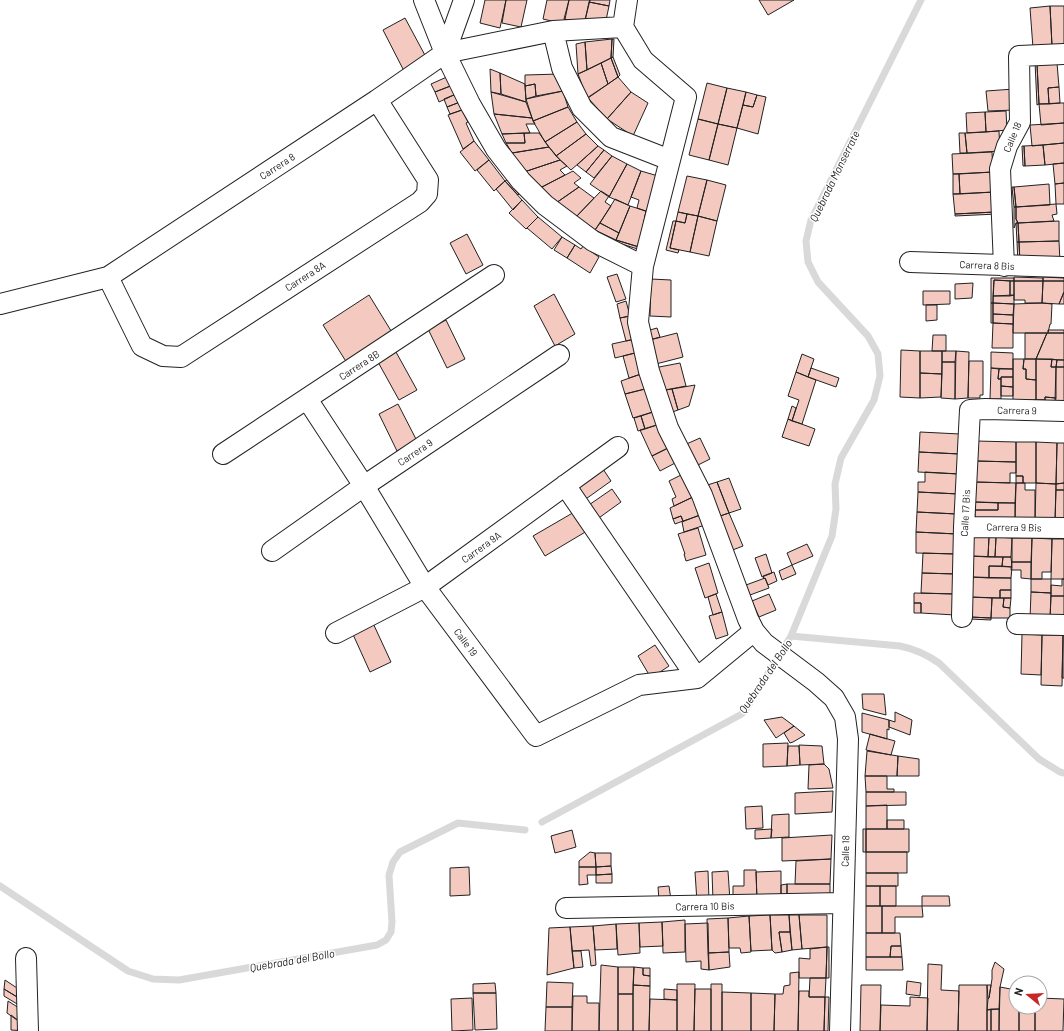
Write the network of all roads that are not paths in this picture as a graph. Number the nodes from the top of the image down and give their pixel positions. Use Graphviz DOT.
graph roads {
  1 [pos="424,0"];
  2 [pos="464,0"];
  3 [pos="627,0"];
  4 [pos="623,27"];
  5 [pos="553,32"];
  6 [pos="445,54"];
  7 [pos="1064,54"];
  8 [pos="377,100"];
  9 [pos="670,160"];
  10 [pos="910,262"];
  11 [pos="643,266"];
  12 [pos="1004,266"];
  13 [pos="1064,267"];
  14 [pos="494,275"];
  15 [pos="108,277"];
  16 [pos="0,304"];
  17 [pos="559,355"];
  18 [pos="307,399"];
  19 [pos="970,410"];
  20 [pos="1064,411"];
  21 [pos="618,447"];
  22 [pos="223,454"];
  23 [pos="566,485"];
  24 [pos="364,486"];
  25 [pos="964,527"];
  26 [pos="1064,528"];
  27 [pos="272,551"];
  28 [pos="425,587"];
  29 [pos="962,617"];
  30 [pos="1017,624"];
  31 [pos="1064,625"];
  32 [pos="336,633"];
  33 [pos="759,637"];
  34 [pos="697,678"];
  35 [pos="843,903"];
  36 [pos="566,908"];
  37 [pos="26,958"];
  38 [pos="28,1031"];
  39 [pos="840,1031"];
  1 -- 6 [label="street"];
  2 -- 6 [label="street"];
  3 -- 4 [label="street"];
  4 -- 5 [label="street"];
  4 -- 9 [label="street"];
  5 -- 6 [label="street"];
  5 -- 9 [label="street"];
  6 -- 8 [label="street, Carrera 8"];
  6 -- 11 [label="street"];
  7 -- 12 [label="street, Calle 18"];
  8 -- 15 [label="street, Carrera 8"];
  8 -- 15 [label="street, Carrera 8A"];
  9 -- 11 [label="street"];
  10 -- 12 [label="street, Carrera 8 Bis"];
  11 -- 33 [label="street"];
  12 -- 13 [label="street, Carrera 8 Bis"];
  14 -- 18 [label="street, Carrera 8B"];
  15 -- 16 [label="street, Carrera 8"];
  17 -- 24 [label="street, Carrera 9"];
  18 -- 22 [label="street, Carrera 8B"];
  18 -- 24 [label="street, Calle 19"];
  19 -- 20 [label="street, Carrera 9"];
  19 -- 25 [label="street, Calle 17 Bis"];
  21 -- 23 [label="street, Carrera 9A"];
  23 -- 28 [label="street, Carrera 9A"];
  23 -- 34 [label="street"];
  24 -- 27 [label="street, Carrera 9"];
  24 -- 28 [label="street, Calle 19"];
  25 -- 26 [label="street, Carrera 9 Bis"];
  25 -- 29 [label="street, Calle 17 Bis"];
  28 -- 32 [label="street, Carrera 9A"];
  28 -- 34 [label="street, Calle 19"];
  30 -- 31 [label="street"];
  33 -- 34 [label="street"];
  33 -- 35 [label="street, Calle 18"];
  35 -- 36 [label="street, Carrera 10 Bis"];
  35 -- 39 [label="street, Calle 18"];
  37 -- 38 [label="street"];
}
